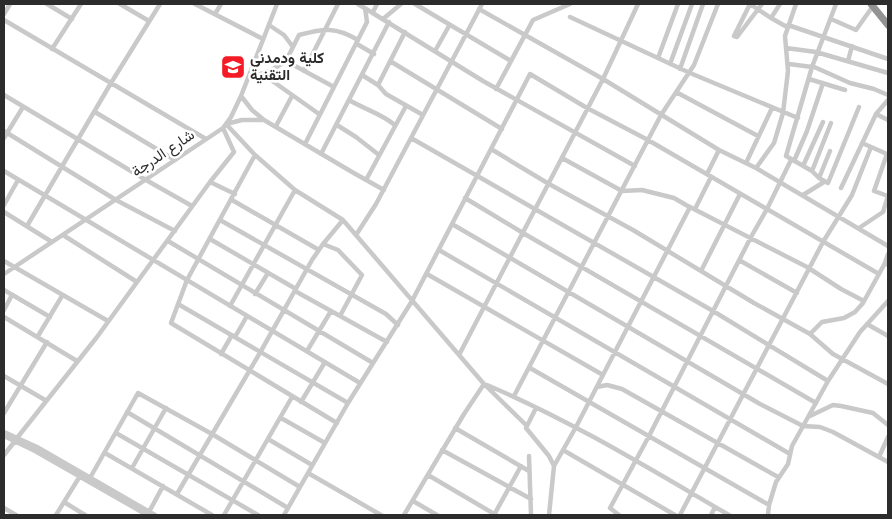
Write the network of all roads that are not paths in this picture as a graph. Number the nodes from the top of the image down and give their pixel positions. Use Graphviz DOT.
graph roads {
  1 [pos="10,4"];
  2 [pos="47,4"];
  3 [pos="81,4"];
  4 [pos="120,4"];
  5 [pos="160,4"];
  6 [pos="195,4"];
  7 [pos="221,4"];
  8 [pos="277,4"];
  9 [pos="338,4"];
  10 [pos="358,4"];
  11 [pos="377,4"];
  12 [pos="402,4"];
  13 [pos="415,4"];
  14 [pos="482,4"];
  15 [pos="570,4"];
  16 [pos="638,4"];
  17 [pos="678,4"];
  18 [pos="692,4"];
  19 [pos="703,4"];
  20 [pos="718,4"];
  21 [pos="750,4"];
  22 [pos="762,4"];
  23 [pos="780,4"];
  24 [pos="796,4"];
  25 [pos="836,4"];
  26 [pos="872,5"];
  27 [pos="366,8"];
  28 [pos="479,9"];
  29 [pos="759,10"];
  30 [pos="373,12"];
  31 [pos="4,14"];
  32 [pos="215,14"];
  33 [pos="570,17"];
  34 [pos="72,18"];
  35 [pos="771,18"];
  36 [pos="383,19"];
  37 [pos="831,19"];
  38 [pos="4,20"];
  39 [pos="150,21"];
  40 [pos="389,22"];
  41 [pos="269,25"];
  42 [pos="888,25"];
  43 [pos="450,26"];
  44 [pos="788,26"];
  45 [pos="325,29"];
  46 [pos="405,32"];
  47 [pos="466,35"];
  48 [pos="524,35"];
  49 [pos="823,36"];
  50 [pos="263,39"];
  51 [pos="622,41"];
  52 [pos="357,42"];
  53 [pos="852,46"];
  54 [pos="293,47"];
  55 [pos="786,48"];
  56 [pos="52,49"];
  57 [pos="436,51"];
  58 [pos="816,52"];
  59 [pos="374,54"];
  60 [pos="658,58"];
  61 [pos="888,59"];
  62 [pos="286,61"];
  63 [pos="390,61"];
  64 [pos="452,61"];
  65 [pos="511,61"];
  66 [pos="848,61"];
  67 [pos="670,64"];
  68 [pos="788,64"];
  69 [pos="812,66"];
  70 [pos="680,68"];
  71 [pos="304,71"];
  72 [pos="250,72"];
  73 [pos="690,73"];
  74 [pos="888,73"];
  75 [pos="258,75"];
  76 [pos="362,75"];
  77 [pos="603,79"];
  78 [pos="808,79"];
  79 [pos="111,83"];
  80 [pos="823,83"];
  81 [pos="378,85"];
  82 [pos="334,87"];
  83 [pos="437,89"];
  84 [pos="496,89"];
  85 [pos="845,90"];
  86 [pos="676,92"];
  87 [pos="888,95"];
  88 [pos="4,96"];
  89 [pos="241,96"];
  90 [pos="292,96"];
  91 [pos="349,100"];
  92 [pos="517,100"];
  93 [pos="888,100"];
  94 [pos="406,106"];
  95 [pos="23,107"];
  96 [pos="859,107"];
  97 [pos="587,108"];
  98 [pos="772,108"];
  99 [pos="95,112"];
  100 [pos="784,113"];
  101 [pos="319,114"];
  102 [pos="876,114"];
  103 [pos="423,115"];
  104 [pos="661,115"];
  105 [pos="798,118"];
  106 [pos="264,120"];
  107 [pos="888,120"];
  108 [pos="823,122"];
  109 [pos="337,124"];
  110 [pos="832,124"];
  111 [pos="395,125"];
  112 [pos="225,126"];
  113 [pos="276,126"];
  114 [pos="502,129"];
  115 [pos="576,131"];
  116 [pos="5,134"];
  117 [pos="758,136"];
  118 [pos="411,138"];
  119 [pos="78,139"];
  120 [pos="206,139"];
  121 [pos="648,140"];
  122 [pos="862,143"];
  123 [pos="304,144"];
  124 [pos="871,147"];
  125 [pos="491,149"];
  126 [pos="718,150"];
  127 [pos="830,151"];
  128 [pos="321,154"];
  129 [pos="255,155"];
  130 [pos="379,155"];
  131 [pos="562,158"];
  132 [pos="175,160"];
  133 [pos="793,160"];
  134 [pos="746,164"];
  135 [pos="62,166"];
  136 [pos="635,166"];
  137 [pos="803,166"];
  138 [pos="756,168"];
  139 [pos="4,171"];
  140 [pos="812,171"];
  141 [pos="477,176"];
  142 [pos="709,176"];
  143 [pos="818,178"];
  144 [pos="18,180"];
  145 [pos="146,180"];
  146 [pos="366,180"];
  147 [pos="210,182"];
  148 [pos="779,182"];
  149 [pos="824,182"];
  150 [pos="549,184"];
  151 [pos="841,188"];
  152 [pos="295,190"];
  153 [pos="384,190"];
  154 [pos="622,190"];
  155 [pos="235,194"];
  156 [pos="740,194"];
  157 [pos="45,195"];
  158 [pos="803,195"];
  159 [pos="888,196"];
  160 [pos="466,198"];
  161 [pos="116,200"];
  162 [pos="232,200"];
  163 [pos="4,205"];
  164 [pos="192,206"];
  165 [pos="690,207"];
  166 [pos="536,209"];
  167 [pos="695,209"];
  168 [pos="767,209"];
  169 [pos="4,212"];
  170 [pos="886,214"];
  171 [pos="838,216"];
  172 [pos="608,217"];
  173 [pos="85,220"];
  174 [pos="220,220"];
  175 [pos="343,220"];
  176 [pos="277,224"];
  177 [pos="452,224"];
  178 [pos="726,224"];
  179 [pos="27,226"];
  180 [pos="859,228"];
  181 [pos="175,231"];
  182 [pos="523,233"];
  183 [pos="63,235"];
  184 [pos="356,236"];
  185 [pos="751,237"];
  186 [pos="210,239"];
  187 [pos="168,241"];
  188 [pos="52,242"];
  189 [pos="595,242"];
  190 [pos="823,242"];
  191 [pos="323,244"];
  192 [pos="265,245"];
  193 [pos="888,246"];
  194 [pos="319,250"];
  195 [pos="439,250"];
  196 [pos="668,251"];
  197 [pos="888,254"];
  198 [pos="510,257"];
  199 [pos="153,260"];
  200 [pos="198,260"];
  201 [pos="740,260"];
  202 [pos="4,262"];
  203 [pos="254,264"];
  204 [pos="886,264"];
  205 [pos="582,266"];
  206 [pos="13,268"];
  207 [pos="809,268"];
  208 [pos="306,270"];
  209 [pos="701,271"];
  210 [pos="268,273"];
  211 [pos="4,274"];
  212 [pos="427,274"];
  213 [pos="879,274"];
  214 [pos="654,278"];
  215 [pos="187,280"];
  216 [pos="137,282"];
  217 [pos="497,284"];
  218 [pos="242,286"];
  219 [pos="726,287"];
  220 [pos="4,290"];
  221 [pos="295,290"];
  222 [pos="569,292"];
  223 [pos="797,292"];
  224 [pos="255,294"];
  225 [pos="12,295"];
  226 [pos="351,295"];
  227 [pos="62,296"];
  228 [pos="412,301"];
  229 [pos="642,301"];
  230 [pos="864,301"];
  231 [pos="888,301"];
  232 [pos="178,304"];
  233 [pos="230,306"];
  234 [pos="484,307"];
  235 [pos="4,310"];
  236 [pos="284,311"];
  237 [pos="332,311"];
  238 [pos="713,311"];
  239 [pos="247,316"];
  240 [pos="340,316"];
  241 [pos="4,317"];
  242 [pos="50,317"];
  243 [pos="556,318"];
  244 [pos="784,320"];
  245 [pos="108,321"];
  246 [pos="866,324"];
  247 [pos="398,325"];
  248 [pos="628,326"];
  249 [pos="272,331"];
  250 [pos="319,331"];
  251 [pos="810,334"];
  252 [pos="700,335"];
  253 [pos="38,336"];
  254 [pos="233,336"];
  255 [pos="888,336"];
  256 [pos="543,341"];
  257 [pos="47,342"];
  258 [pos="387,342"];
  259 [pos="770,345"];
  260 [pos="261,351"];
  261 [pos="307,351"];
  262 [pos="614,353"];
  263 [pos="221,354"];
  264 [pos="459,355"];
  265 [pos="843,359"];
  266 [pos="77,361"];
  267 [pos="686,361"];
  268 [pos="325,362"];
  269 [pos="373,363"];
  270 [pos="530,368"];
  271 [pos="756,370"];
  272 [pos="249,371"];
  273 [pos="603,375"];
  274 [pos="4,376"];
  275 [pos="828,381"];
  276 [pos="313,383"];
  277 [pos="360,383"];
  278 [pos="484,384"];
  279 [pos="888,384"];
  280 [pos="21,385"];
  281 [pos="674,386"];
  282 [pos="597,387"];
  283 [pos="743,394"];
  284 [pos="514,396"];
  285 [pos="292,397"];
  286 [pos="46,400"];
  287 [pos="301,402"];
  288 [pos="589,402"];
  289 [pos="348,403"];
  290 [pos="816,403"];
  291 [pos="166,408"];
  292 [pos="536,408"];
  293 [pos="662,410"];
  294 [pos="127,412"];
  295 [pos="4,413"];
  296 [pos="808,417"];
  297 [pos="280,418"];
  298 [pos="730,420"];
  299 [pos="337,423"];
  300 [pos="888,425"];
  301 [pos="527,426"];
  302 [pos="803,426"];
  303 [pos="576,427"];
  304 [pos="155,428"];
  305 [pos="455,428"];
  306 [pos="4,432"];
  307 [pos="116,433"];
  308 [pos="212,434"];
  309 [pos="4,436"];
  310 [pos="649,436"];
  311 [pos="888,437"];
  312 [pos="16,439"];
  313 [pos="268,439"];
  314 [pos="325,443"];
  315 [pos="719,444"];
  316 [pos="143,448"];
  317 [pos="442,450"];
  318 [pos="563,450"];
  319 [pos="105,453"];
  320 [pos="200,454"];
  321 [pos="790,454"];
  322 [pos="4,455"];
  323 [pos="529,456"];
  324 [pos="879,458"];
  325 [pos="256,460"];
  326 [pos="635,461"];
  327 [pos="888,462"];
  328 [pos="312,465"];
  329 [pos="521,466"];
  330 [pos="554,466"];
  331 [pos="132,468"];
  332 [pos="705,470"];
  333 [pos="529,471"];
  334 [pos="308,473"];
  335 [pos="188,474"];
  336 [pos="428,475"];
  337 [pos="80,476"];
  338 [pos="778,477"];
  339 [pos="90,478"];
  340 [pos="244,480"];
  341 [pos="622,485"];
  342 [pos="163,486"];
  343 [pos="300,486"];
  344 [pos="509,487"];
  345 [pos="692,493"];
  346 [pos="177,494"];
  347 [pos="531,499"];
  348 [pos="233,500"];
  349 [pos="413,501"];
  350 [pos="64,502"];
  351 [pos="768,505"];
  352 [pos="715,507"];
  353 [pos="4,508"];
  354 [pos="288,508"];
  355 [pos="147,514"];
  356 [pos="16,515"];
  357 [pos="56,515"];
  358 [pos="85,515"];
  359 [pos="155,515"];
  360 [pos="212,515"];
  361 [pos="224,515"];
  362 [pos="258,515"];
  363 [pos="284,515"];
  364 [pos="381,515"];
  365 [pos="404,515"];
  366 [pos="437,515"];
  367 [pos="495,515"];
  368 [pos="531,515"];
  369 [pos="549,515"];
  370 [pos="619,515"];
  371 [pos="675,515"];
  372 [pos="680,515"];
  373 [pos="711,515"];
  374 [pos="729,515"];
  375 [pos="768,515"];
  1 -- 31 [label="street"];
  2 -- 34 [label="street"];
  3 -- 34 [label="street"];
  4 -- 39 [label="street"];
  5 -- 39 [label="street"];
  6 -- 32 [label="street"];
  7 -- 32 [label="street"];
  8 -- 41 [label="street, شارع الدرجة"];
  9 -- 45 [label="street"];
  10 -- 27 [label="street"];
  11 -- 30 [label="street"];
  12 -- 36 [label="street"];
  13 -- 43 [label="street"];
  14 -- 28 [label="street"];
  15 -- 48 [label="street"];
  16 -- 51 [label="street"];
  17 -- 60 [label="street"];
  18 -- 67 [label="street"];
  19 -- 70 [label="street"];
  20 -- 73 [label="street"];
  21 -- 29 [label="street"];
  21 -- 29 [label="street"];
  22 -- 29 [label="street"];
  23 -- 35 [label="street"];
  24 -- 44 [label="street"];
  25 -- 37 [label="street"];
  26 -- 37 [label="street"];
  26 -- 42 [label="highway"];
  27 -- 30 [label="street"];
  27 -- 52 [label="street"];
  28 -- 47 [label="street"];
  28 -- 48 [label="street"];
  29 -- 35 [label="street"];
  30 -- 36 [label="street"];
  32 -- 50 [label="street"];
  33 -- 51 [label="street"];
  34 -- 56 [label="street"];
  35 -- 44 [label="street"];
  36 -- 40 [label="street"];
  37 -- 49 [label="street"];
  38 -- 56 [label="street"];
  39 -- 79 [label="street"];
  40 -- 46 [label="street"];
  40 -- 59 [label="street"];
  41 -- 50 [label="street, شارع الدرجة"];
  41 -- 54 [label="street"];
  43 -- 47 [label="street"];
  43 -- 57 [label="street"];
  44 -- 49 [label="street"];
  44 -- 55 [label="street"];
  45 -- 52 [label="street"];
  45 -- 54 [label="street"];
  45 -- 71 [label="street"];
  46 -- 57 [label="street"];
  46 -- 63 [label="street"];
  47 -- 64 [label="street"];
  47 -- 65 [label="street"];
  48 -- 65 [label="street"];
  48 -- 77 [label="street"];
  49 -- 53 [label="street"];
  49 -- 58 [label="street"];
  50 -- 72 [label="street, شارع الدرجة"];
  51 -- 60 [label="street"];
  51 -- 77 [label="street"];
  52 -- 59 [label="street"];
  52 -- 82 [label="street"];
  53 -- 61 [label="street"];
  53 -- 66 [label="street"];
  54 -- 62 [label="street"];
  55 -- 58 [label="street"];
  55 -- 68 [label="street"];
  56 -- 79 [label="street"];
  57 -- 64 [label="street"];
  58 -- 66 [label="street"];
  58 -- 69 [label="street"];
  59 -- 76 [label="street"];
  60 -- 67 [label="street"];
  62 -- 71 [label="street"];
  62 -- 75 [label="street"];
  63 -- 81 [label="street"];
  63 -- 83 [label="street"];
  64 -- 83 [label="street"];
  64 -- 84 [label="street"];
  65 -- 84 [label="street"];
  66 -- 74 [label="street"];
  67 -- 70 [label="street"];
  68 -- 69 [label="street"];
  68 -- 100 [label="street"];
  69 -- 78 [label="street"];
  69 -- 87 [label="street"];
  70 -- 73 [label="street"];
  71 -- 82 [label="street"];
  72 -- 75 [label="street"];
  72 -- 89 [label="street, شارع الدرجة"];
  73 -- 86 [label="street"];
  73 -- 98 [label="street"];
  75 -- 90 [label="street"];
  76 -- 81 [label="street"];
  76 -- 91 [label="street"];
  77 -- 97 [label="street"];
  77 -- 104 [label="street"];
  78 -- 80 [label="street"];
  78 -- 105 [label="street"];
  79 -- 99 [label="street"];
  79 -- 120 [label="street"];
  80 -- 85 [label="street"];
  80 -- 133 [label="street"];
  81 -- 94 [label="street"];
  82 -- 101 [label="street"];
  83 -- 103 [label="street"];
  83 -- 114 [label="street"];
  84 -- 92 [label="street"];
  86 -- 104 [label="street"];
  86 -- 117 [label="street"];
  88 -- 95 [label="street"];
  89 -- 106 [label="street"];
  89 -- 112 [label="street, شارع الدرجة"];
  90 -- 101 [label="street"];
  90 -- 113 [label="street"];
  91 -- 109 [label="street"];
  91 -- 111 [label="street"];
  92 -- 97 [label="street"];
  92 -- 114 [label="street"];
  92 -- 115 [label="street"];
  93 -- 102 [label="street"];
  94 -- 103 [label="street"];
  94 -- 111 [label="street"];
  95 -- 116 [label="street"];
  95 -- 119 [label="street"];
  96 -- 149 [label="street"];
  97 -- 115 [label="street"];
  97 -- 121 [label="street"];
  98 -- 100 [label="street"];
  98 -- 117 [label="street"];
  99 -- 119 [label="street"];
  99 -- 132 [label="street"];
  100 -- 105 [label="street"];
  100 -- 138 [label="street"];
  101 -- 123 [label="street"];
  102 -- 107 [label="street"];
  102 -- 122 [label="street"];
  103 -- 118 [label="street"];
  104 -- 121 [label="street"];
  104 -- 126 [label="street"];
  105 -- 133 [label="street"];
  106 -- 112 [label="street"];
  106 -- 113 [label="street"];
  108 -- 137 [label="street"];
  109 -- 128 [label="street"];
  109 -- 130 [label="street"];
  110 -- 140 [label="street"];
  111 -- 130 [label="street"];
  112 -- 120 [label="street, شارع الدرجة"];
  112 -- 129 [label="street"];
  112 -- 147 [label="street"];
  113 -- 123 [label="street"];
  114 -- 125 [label="street"];
  115 -- 131 [label="street"];
  115 -- 136 [label="street"];
  116 -- 135 [label="street"];
  117 -- 134 [label="street"];
  118 -- 141 [label="street"];
  118 -- 153 [label="street"];
  119 -- 135 [label="street"];
  119 -- 145 [label="street"];
  120 -- 132 [label="street, شارع الدرجة"];
  121 -- 136 [label="street"];
  121 -- 142 [label="street"];
  122 -- 124 [label="street"];
  122 -- 151 [label="street"];
  123 -- 128 [label="street"];
  124 -- 159 [label="street"];
  124 -- 171 [label="street"];
  125 -- 141 [label="street"];
  125 -- 150 [label="street"];
  126 -- 134 [label="street"];
  126 -- 142 [label="street"];
  127 -- 143 [label="street"];
  128 -- 146 [label="street"];
  129 -- 152 [label="street"];
  129 -- 155 [label="street"];
  130 -- 146 [label="street"];
  131 -- 150 [label="street"];
  131 -- 154 [label="street"];
  132 -- 145 [label="street, شارع الدرجة"];
  133 -- 137 [label="street"];
  133 -- 148 [label="street"];
  134 -- 138 [label="street"];
  135 -- 157 [label="street"];
  135 -- 161 [label="street"];
  136 -- 154 [label="street"];
  137 -- 140 [label="street"];
  138 -- 148 [label="street"];
  139 -- 144 [label="street"];
  140 -- 143 [label="street"];
  141 -- 160 [label="street"];
  141 -- 166 [label="street"];
  142 -- 156 [label="street"];
  142 -- 167 [label="street"];
  143 -- 149 [label="street"];
  144 -- 157 [label="street"];
  144 -- 163 [label="street"];
  145 -- 161 [label="street, شارع الدرجة"];
  145 -- 164 [label="street"];
  146 -- 153 [label="street"];
  147 -- 155 [label="street"];
  147 -- 164 [label="street"];
  148 -- 158 [label="street"];
  148 -- 168 [label="street"];
  149 -- 158 [label="street"];
  150 -- 166 [label="street"];
  150 -- 172 [label="street"];
  152 -- 175 [label="street"];
  152 -- 176 [label="street"];
  153 -- 184 [label="street"];
  154 -- 165 [label="street"];
  154 -- 172 [label="street"];
  155 -- 162 [label="street"];
  156 -- 168 [label="street"];
  156 -- 178 [label="street"];
  157 -- 173 [label="street"];
  157 -- 179 [label="street"];
  158 -- 171 [label="street"];
  159 -- 170 [label="street"];
  160 -- 177 [label="street"];
  160 -- 182 [label="street"];
  161 -- 173 [label="street, شارع الدرجة"];
  161 -- 181 [label="street"];
  162 -- 174 [label="street"];
  162 -- 176 [label="street"];
  164 -- 181 [label="street"];
  165 -- 167 [label="street"];
  165 -- 196 [label="street"];
  166 -- 182 [label="street"];
  166 -- 189 [label="street"];
  167 -- 178 [label="street"];
  168 -- 185 [label="street"];
  168 -- 190 [label="street"];
  169 -- 179 [label="street"];
  170 -- 180 [label="street"];
  171 -- 180 [label="street"];
  171 -- 190 [label="street"];
  172 -- 189 [label="street"];
  172 -- 196 [label="street"];
  173 -- 183 [label="street, شارع الدرجة"];
  173 -- 199 [label="street"];
  174 -- 186 [label="street"];
  174 -- 192 [label="street"];
  175 -- 184 [label="street"];
  175 -- 191 [label="street"];
  176 -- 192 [label="street"];
  176 -- 194 [label="street"];
  177 -- 195 [label="street"];
  177 -- 198 [label="street"];
  178 -- 185 [label="street"];
  178 -- 209 [label="street"];
  179 -- 188 [label="street"];
  180 -- 193 [label="street"];
  181 -- 187 [label="street"];
  182 -- 198 [label="street"];
  182 -- 205 [label="street"];
  183 -- 188 [label="street, شارع الدرجة"];
  183 -- 216 [label="street"];
  184 -- 228 [label="street"];
  185 -- 201 [label="street"];
  185 -- 207 [label="street"];
  186 -- 200 [label="street"];
  186 -- 203 [label="street"];
  187 -- 199 [label="street"];
  187 -- 200 [label="street"];
  188 -- 206 [label="street, شارع الدرجة"];
  189 -- 205 [label="street"];
  189 -- 214 [label="street"];
  190 -- 207 [label="street"];
  190 -- 213 [label="street"];
  191 -- 194 [label="street"];
  191 -- 226 [label="street"];
  192 -- 203 [label="street"];
  192 -- 208 [label="street"];
  194 -- 208 [label="street"];
  195 -- 212 [label="street"];
  195 -- 217 [label="street"];
  196 -- 209 [label="street"];
  196 -- 214 [label="street"];
  197 -- 204 [label="street"];
  198 -- 217 [label="street"];
  198 -- 222 [label="street"];
  199 -- 215 [label="street"];
  199 -- 216 [label="street"];
  200 -- 215 [label="street"];
  200 -- 218 [label="street"];
  201 -- 219 [label="street"];
  201 -- 223 [label="street"];
  202 -- 206 [label="street"];
  203 -- 210 [label="street"];
  203 -- 218 [label="street"];
  204 -- 213 [label="street"];
  205 -- 222 [label="street"];
  205 -- 229 [label="street"];
  206 -- 211 [label="street, شارع الدرجة"];
  206 -- 227 [label="street"];
  207 -- 223 [label="street"];
  207 -- 230 [label="street"];
  208 -- 221 [label="street"];
  208 -- 226 [label="street"];
  209 -- 219 [label="street"];
  210 -- 221 [label="street"];
  210 -- 224 [label="street"];
  212 -- 228 [label="street"];
  212 -- 234 [label="street"];
  213 -- 230 [label="street"];
  214 -- 229 [label="street"];
  214 -- 238 [label="street"];
  215 -- 232 [label="street"];
  215 -- 233 [label="street"];
  216 -- 245 [label="street"];
  217 -- 234 [label="street"];
  217 -- 243 [label="street"];
  218 -- 224 [label="street"];
  218 -- 233 [label="street"];
  219 -- 238 [label="street"];
  219 -- 244 [label="street"];
  220 -- 225 [label="street"];
  221 -- 236 [label="street"];
  221 -- 237 [label="street"];
  222 -- 243 [label="street"];
  222 -- 248 [label="street"];
  223 -- 244 [label="street"];
  224 -- 236 [label="street"];
  225 -- 235 [label="street"];
  225 -- 242 [label="street"];
  226 -- 240 [label="street"];
  226 -- 247 [label="street"];
  227 -- 242 [label="street"];
  227 -- 245 [label="street"];
  228 -- 247 [label="street"];
  228 -- 264 [label="street"];
  229 -- 248 [label="street"];
  229 -- 252 [label="street"];
  230 -- 251 [label="street"];
  231 -- 246 [label="street"];
  232 -- 254 [label="street"];
  232 -- 263 [label="street"];
  233 -- 239 [label="street"];
  234 -- 256 [label="street"];
  234 -- 264 [label="street"];
  236 -- 249 [label="street"];
  236 -- 250 [label="street"];
  237 -- 240 [label="street"];
  237 -- 250 [label="street"];
  238 -- 252 [label="street"];
  238 -- 259 [label="street"];
  239 -- 249 [label="street"];
  239 -- 254 [label="street"];
  240 -- 258 [label="street"];
  241 -- 253 [label="street"];
  242 -- 253 [label="street"];
  243 -- 256 [label="street"];
  243 -- 262 [label="street"];
  244 -- 251 [label="street"];
  244 -- 259 [label="street"];
  245 -- 266 [label="street"];
  246 -- 255 [label="street"];
  246 -- 265 [label="street"];
  247 -- 258 [label="street"];
  248 -- 262 [label="street"];
  248 -- 267 [label="street"];
  249 -- 260 [label="street"];
  249 -- 261 [label="street"];
  250 -- 261 [label="street"];
  250 -- 269 [label="street"];
  251 -- 265 [label="street"];
  252 -- 267 [label="street"];
  252 -- 271 [label="street"];
  253 -- 257 [label="street"];
  254 -- 260 [label="street"];
  254 -- 263 [label="street"];
  256 -- 270 [label="street"];
  256 -- 273 [label="street"];
  257 -- 266 [label="street"];
  257 -- 280 [label="street"];
  258 -- 269 [label="street"];
  259 -- 271 [label="street"];
  259 -- 275 [label="street"];
  260 -- 272 [label="street"];
  260 -- 276 [label="street"];
  261 -- 268 [label="street"];
  262 -- 273 [label="street"];
  262 -- 281 [label="street"];
  263 -- 272 [label="street"];
  264 -- 278 [label="street"];
  265 -- 275 [label="street"];
  265 -- 279 [label="street"];
  266 -- 286 [label="street"];
  267 -- 281 [label="street"];
  267 -- 283 [label="street"];
  268 -- 276 [label="street"];
  268 -- 277 [label="street"];
  269 -- 277 [label="street"];
  270 -- 284 [label="street"];
  270 -- 288 [label="street"];
  271 -- 283 [label="street"];
  271 -- 290 [label="street"];
  272 -- 285 [label="street"];
  272 -- 308 [label="street"];
  273 -- 282 [label="street"];
  274 -- 280 [label="street"];
  275 -- 290 [label="street"];
  276 -- 287 [label="street"];
  276 -- 289 [label="street"];
  277 -- 289 [label="street"];
  278 -- 284 [label="street"];
  278 -- 301 [label="street"];
  278 -- 305 [label="street"];
  280 -- 286 [label="street"];
  280 -- 295 [label="street"];
  281 -- 293 [label="street"];
  281 -- 298 [label="street"];
  282 -- 288 [label="street"];
  282 -- 293 [label="street"];
  283 -- 298 [label="street"];
  283 -- 302 [label="street"];
  284 -- 292 [label="street"];
  285 -- 287 [label="street"];
  285 -- 297 [label="street"];
  286 -- 312 [label="street"];
  287 -- 299 [label="street"];
  288 -- 303 [label="street"];
  288 -- 310 [label="street"];
  289 -- 299 [label="street"];
  290 -- 296 [label="street"];
  291 -- 294 [label="street"];
  291 -- 304 [label="street"];
  291 -- 308 [label="street"];
  292 -- 301 [label="street"];
  292 -- 303 [label="street"];
  293 -- 310 [label="street"];
  293 -- 315 [label="street"];
  294 -- 304 [label="street"];
  294 -- 307 [label="street"];
  296 -- 300 [label="street"];
  296 -- 302 [label="street"];
  297 -- 313 [label="street"];
  297 -- 314 [label="street"];
  298 -- 315 [label="street"];
  298 -- 321 [label="street"];
  299 -- 314 [label="street"];
  301 -- 330 [label="street"];
  302 -- 321 [label="street"];
  302 -- 324 [label="street"];
  303 -- 318 [label="street"];
  303 -- 326 [label="street"];
  304 -- 316 [label="street"];
  304 -- 320 [label="street"];
  305 -- 317 [label="street"];
  305 -- 329 [label="street"];
  306 -- 312 [label="street"];
  307 -- 316 [label="street"];
  307 -- 319 [label="street"];
  308 -- 320 [label="street"];
  308 -- 325 [label="street"];
  309 -- 312 [label="street"];
  310 -- 326 [label="street"];
  310 -- 332 [label="street"];
  311 -- 324 [label="street"];
  312 -- 322 [label="street"];
  312 -- 337 [label="street"];
  312 -- 339 [label="street"];
  313 -- 325 [label="street"];
  313 -- 328 [label="street"];
  314 -- 328 [label="street"];
  315 -- 332 [label="street"];
  315 -- 338 [label="street"];
  316 -- 331 [label="street"];
  316 -- 335 [label="street"];
  317 -- 336 [label="street"];
  317 -- 344 [label="street"];
  318 -- 330 [label="street"];
  318 -- 341 [label="street"];
  319 -- 331 [label="street"];
  319 -- 339 [label="street"];
  320 -- 335 [label="street"];
  320 -- 340 [label="street"];
  321 -- 338 [label="street"];
  323 -- 333 [label="street"];
  324 -- 327 [label="street"];
  325 -- 340 [label="street"];
  325 -- 343 [label="street"];
  326 -- 341 [label="street"];
  326 -- 345 [label="street"];
  328 -- 334 [label="street"];
  329 -- 333 [label="street"];
  329 -- 344 [label="street"];
  330 -- 369 [label="street"];
  331 -- 342 [label="street"];
  332 -- 345 [label="street"];
  332 -- 351 [label="street"];
  333 -- 347 [label="street"];
  334 -- 343 [label="street"];
  334 -- 364 [label="street"];
  335 -- 346 [label="street"];
  335 -- 348 [label="street"];
  336 -- 349 [label="street"];
  336 -- 367 [label="street"];
  337 -- 350 [label="street"];
  337 -- 355 [label="street"];
  338 -- 351 [label="street"];
  339 -- 355 [label="street"];
  340 -- 348 [label="street"];
  340 -- 354 [label="street"];
  341 -- 370 [label="street"];
  341 -- 371 [label="street"];
  342 -- 346 [label="street"];
  342 -- 355 [label="street"];
  343 -- 354 [label="street"];
  344 -- 347 [label="street"];
  344 -- 367 [label="street"];
  345 -- 352 [label="street"];
  345 -- 372 [label="street"];
  346 -- 360 [label="street"];
  347 -- 368 [label="street"];
  348 -- 361 [label="street"];
  348 -- 362 [label="street"];
  349 -- 365 [label="street"];
  349 -- 366 [label="street"];
  350 -- 357 [label="street"];
  350 -- 358 [label="street"];
  351 -- 375 [label="street"];
  352 -- 373 [label="street"];
  352 -- 374 [label="street"];
  353 -- 356 [label="street"];
  354 -- 363 [label="street"];
  355 -- 359 [label="street"];
}
